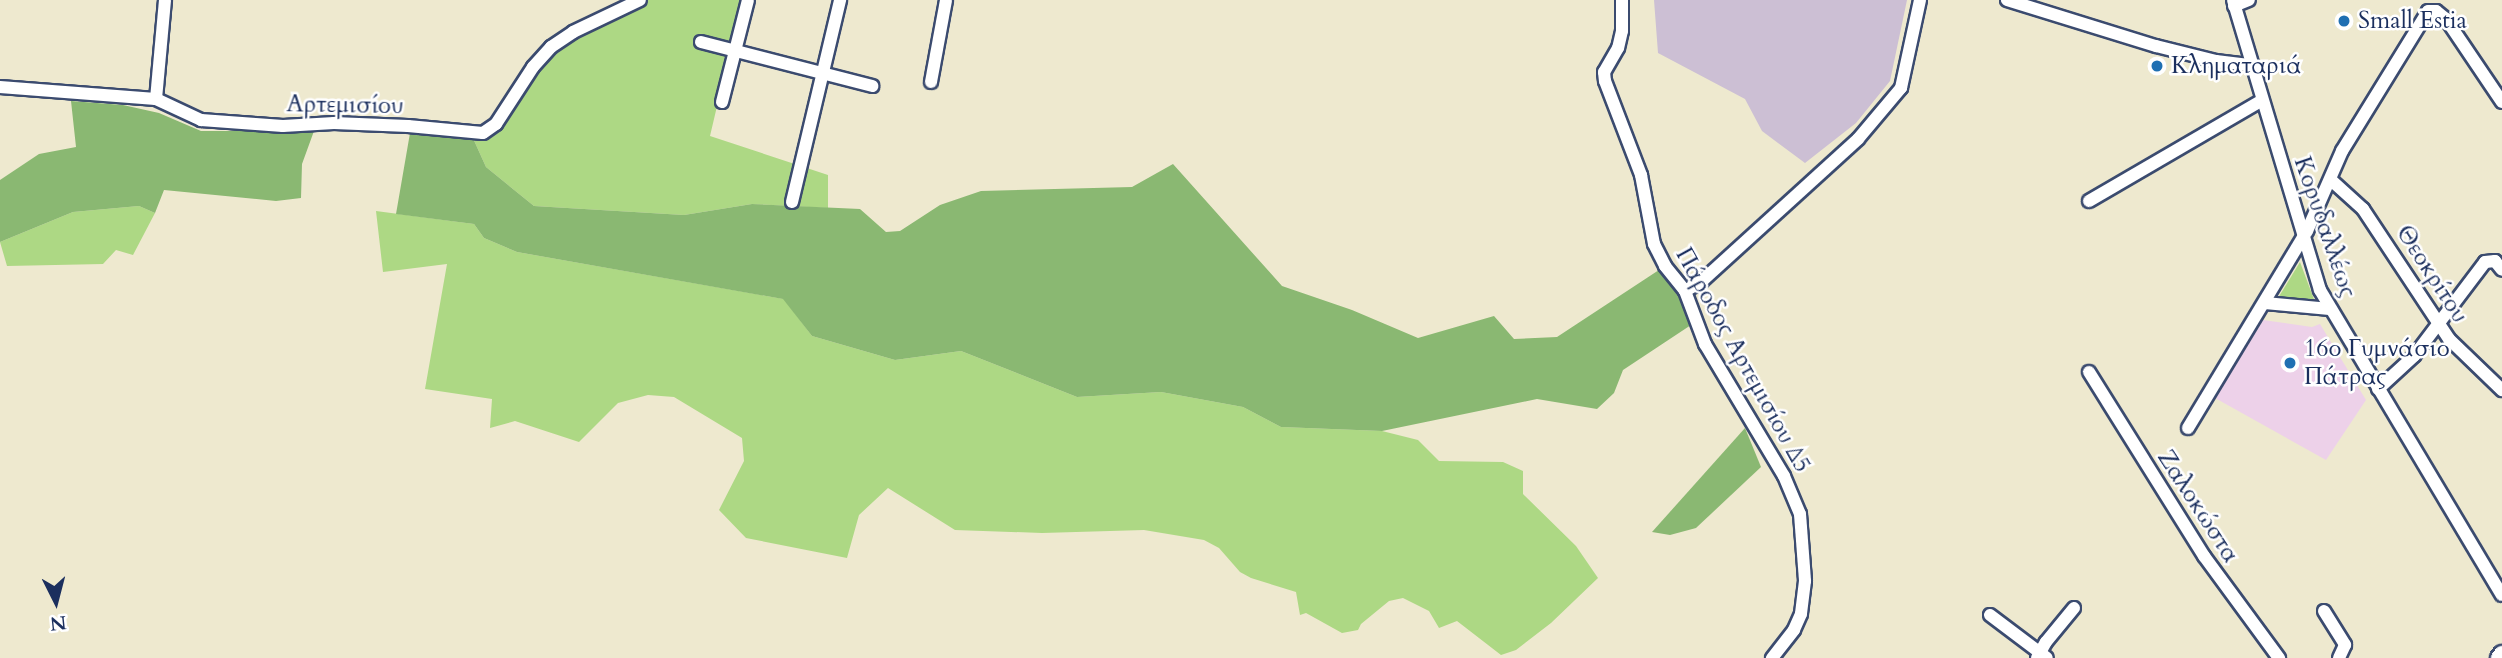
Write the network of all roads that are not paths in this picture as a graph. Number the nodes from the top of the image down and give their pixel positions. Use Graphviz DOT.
graph roads {
  1 [pos="165,0"];
  2 [pos="639,0"];
  3 [pos="748,0"];
  4 [pos="840,0"];
  5 [pos="946,0"];
  6 [pos="1622,0"];
  7 [pos="1920,0"];
  8 [pos="2007,0"];
  9 [pos="2249,0"];
  10 [pos="2233,3"];
  11 [pos="701,42"];
  12 [pos="736,51"];
  13 [pos="2251,65"];
  14 [pos="822,73"];
  15 [pos="931,82"];
  16 [pos="872,86"];
  17 [pos="0,87"];
  18 [pos="156,99"];
  19 [pos="2261,101"];
  20 [pos="722,102"];
  21 [pos="2502,102"];
  22 [pos="2331,180"];
  23 [pos="2089,201"];
  24 [pos="792,202"];
  25 [pos="2303,238"];
  26 [pos="2502,270"];
  27 [pos="1685,291"];
  28 [pos="2265,303"];
  29 [pos="2330,309"];
  30 [pos="2439,324"];
  31 [pos="2089,372"];
  32 [pos="2378,389"];
  33 [pos="2502,390"];
  34 [pos="2188,428"];
  35 [pos="2502,595"];
  36 [pos="2074,608"];
  37 [pos="2324,611"];
  38 [pos="1990,615"];
  39 [pos="2041,656"];
  40 [pos="1772,658"];
  41 [pos="2279,658"];
  42 [pos="2339,658"];
  1 -- 18 [label="street"];
  2 -- 18 [label="street, Αρτεμισίου"];
  3 -- 12 [label="street"];
  4 -- 14 [label="street"];
  5 -- 15 [label="street"];
  6 -- 27 [label="street, Πάροδος Αρτεμισίου Δ5"];
  7 -- 27 [label="street"];
  8 -- 13 [label="street"];
  9 -- 10 [label="street"];
  10 -- 13 [label="street, Κορυδαλλέως"];
  11 -- 12 [label="street"];
  12 -- 14 [label="street"];
  12 -- 20 [label="street"];
  13 -- 19 [label="street, Κορυδαλλέως"];
  14 -- 16 [label="street"];
  14 -- 24 [label="street"];
  17 -- 18 [label="street, Αρτεμισίου"];
  19 -- 23 [label="street"];
  19 -- 25 [label="street, Κορυδαλλέως"];
  21 -- 22 [label="street"];
  22 -- 25 [label="street"];
  22 -- 30 [label="street, Θεοκρίτου"];
  25 -- 28 [label="street"];
  25 -- 29 [label="street, Κορυδαλλέως"];
  26 -- 30 [label="street"];
  27 -- 40 [label="street, Πάροδος Αρτεμισίου Δ5"];
  28 -- 29 [label="street"];
  28 -- 34 [label="street"];
  29 -- 32 [label="street, Κορυδαλλέως"];
  30 -- 32 [label="street"];
  30 -- 33 [label="street, Θεοκρίτου"];
  31 -- 41 [label="street, Ζαλοκώστα"];
  32 -- 35 [label="street, Κορυδαλλέως"];
  36 -- 39 [label="street"];
  37 -- 42 [label="street"];
  38 -- 39 [label="street"];
}
